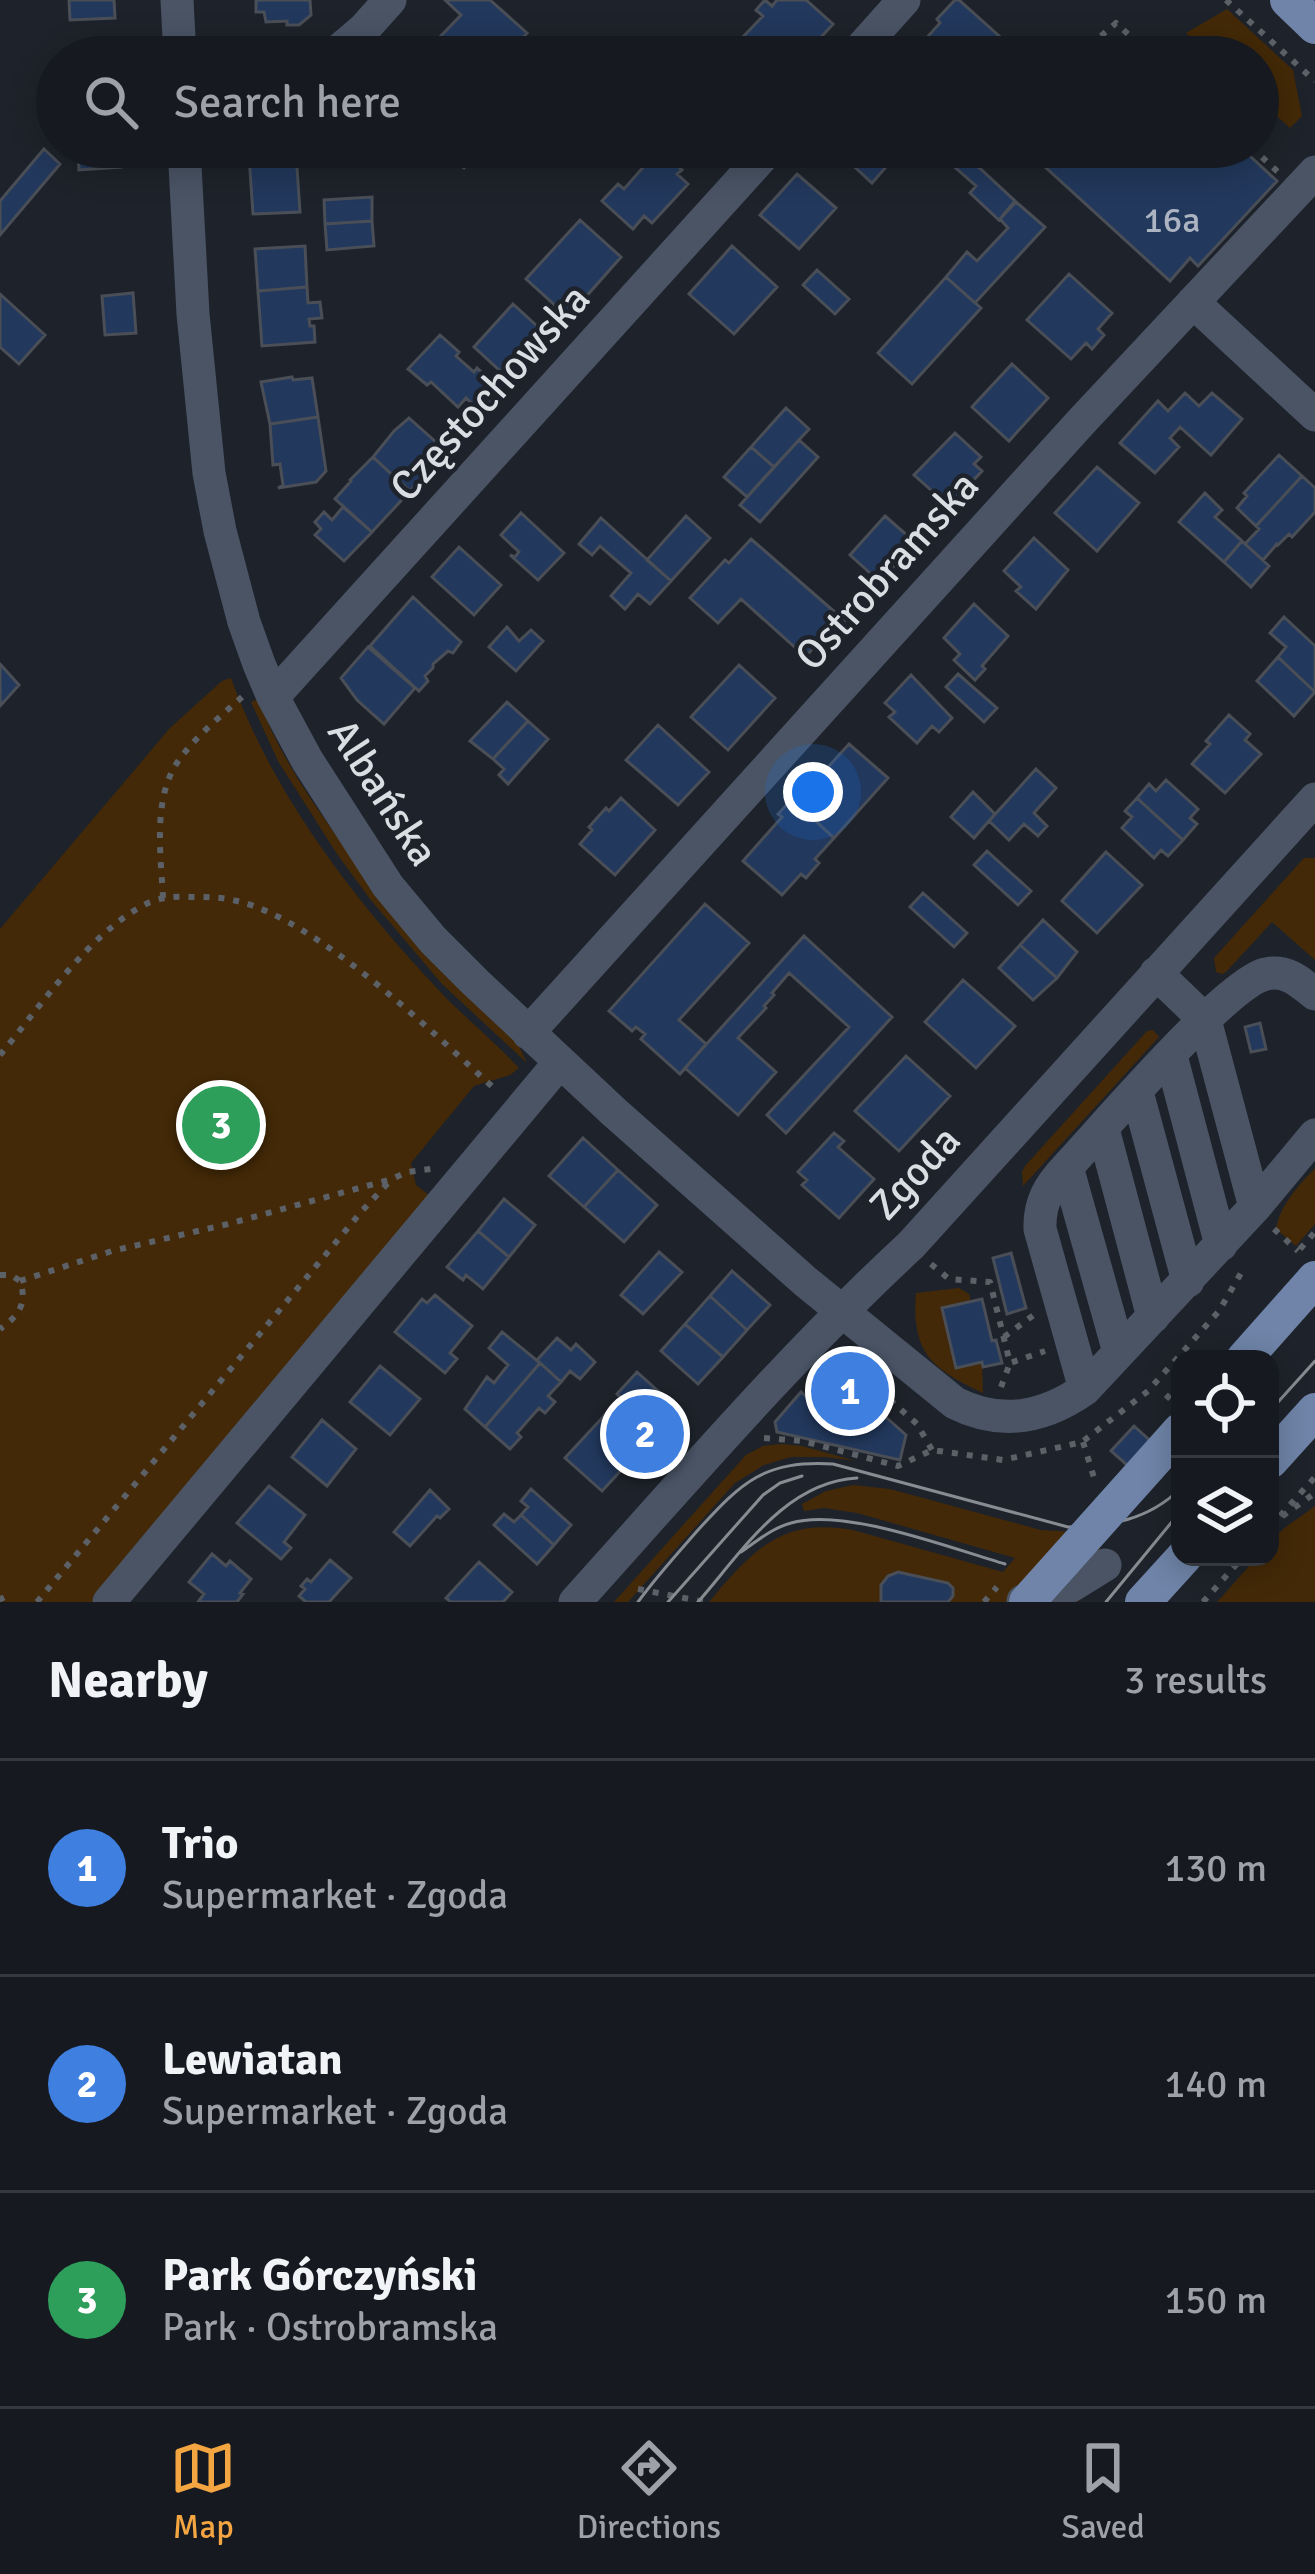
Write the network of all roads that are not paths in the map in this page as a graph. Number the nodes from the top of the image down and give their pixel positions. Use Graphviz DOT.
graph roads {
  1 [pos="177,0"];
  2 [pos="390,0"];
  3 [pos="904,0"];
  4 [pos="1288,0"];
  5 [pos="1315,26"];
  6 [pos="179,36"];
  7 [pos="356,36"];
  8 [pos="872,36"];
  9 [pos="185,168"];
  10 [pos="752,168"];
  11 [pos="1315,172"];
  12 [pos="1193,302"];
  13 [pos="1315,415"];
  14 [pos="273,697"];
  15 [pos="1312,807"];
  16 [pos="1156,973"];
  17 [pos="1315,994"];
  18 [pos="1205,1020"];
  19 [pos="528,1033"];
  20 [pos="1171,1056"];
  21 [pos="560,1062"];
  22 [pos="1137,1092"];
  23 [pos="1103,1129"];
  24 [pos="1315,1135"];
  25 [pos="1066,1167"];
  26 [pos="1262,1215"];
  27 [pos="1221,1245"];
  28 [pos="1305,1275"];
  29 [pos="1187,1281"];
  30 [pos="840,1310"];
  31 [pos="1153,1317"];
  32 [pos="1251,1350"];
  33 [pos="1119,1352"];
  34 [pos="1084,1389"];
  35 [pos="1315,1412"];
  36 [pos="1171,1441"];
  37 [pos="1273,1458"];
  38 [pos="1105,1565"];
  39 [pos="1176,1566"];
  40 [pos="109,1602"];
  41 [pos="575,1602"];
  42 [pos="1025,1602"];
  43 [pos="1143,1602"];
  1 -- 6 [label="street"];
  2 -- 7 [label="street"];
  3 -- 8 [label="street"];
  4 -- 5 [label="main road"];
  9 -- 14 [label="street, Albańska"];
  10 -- 14 [label="street, Częstochowska"];
  11 -- 12 [label="street, Ostrobramska"];
  12 -- 13 [label="street"];
  12 -- 19 [label="street, Ostrobramska"];
  14 -- 19 [label="street, Albańska"];
  15 -- 16 [label="street, Zgoda"];
  16 -- 18 [label="street"];
  16 -- 30 [label="street, Zgoda"];
  17 -- 18 [label="street"];
  18 -- 20 [label="street"];
  18 -- 26 [label="street"];
  19 -- 21 [label="street, Albańska"];
  20 -- 22 [label="street"];
  20 -- 27 [label="street"];
  21 -- 30 [label="street, Albańska"];
  21 -- 40 [label="street"];
  22 -- 23 [label="street"];
  22 -- 29 [label="street"];
  23 -- 25 [label="street"];
  23 -- 31 [label="street"];
  24 -- 26 [label="street"];
  25 -- 33 [label="street"];
  25 -- 34 [label="street"];
  26 -- 27 [label="street"];
  27 -- 29 [label="street"];
  28 -- 32 [label="main road"];
  29 -- 31 [label="street"];
  30 -- 34 [label="street, Albańska"];
  30 -- 41 [label="street, Zgoda"];
  31 -- 33 [label="street"];
  33 -- 34 [label="street"];
  35 -- 37 [label="main road"];
  36 -- 42 [label="main road, bridge"];
  38 -- 42 [label="street"];
  39 -- 43 [label="main road, bridge"];
}
